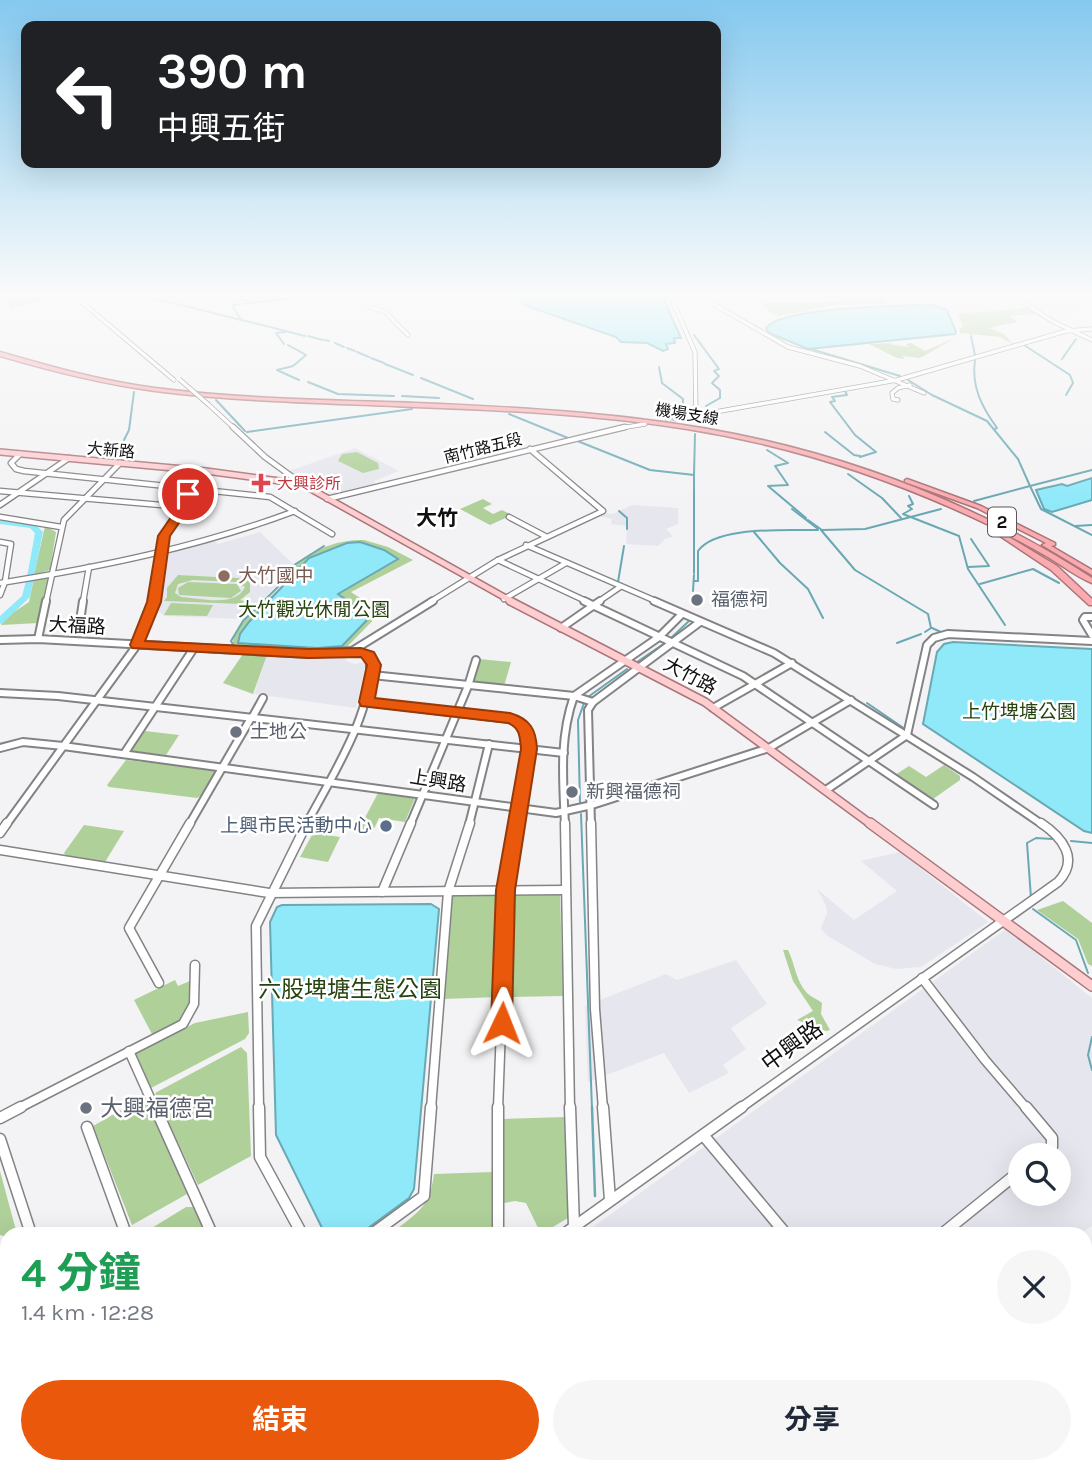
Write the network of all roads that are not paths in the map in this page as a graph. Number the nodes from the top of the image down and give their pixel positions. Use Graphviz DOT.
graph roads {
  1 [pos="29,362"];
  2 [pos="47,362"];
  3 [pos="153,362"];
  4 [pos="155,362"];
  5 [pos="695,362"];
  6 [pos="844,362"];
  7 [pos="961,362"];
  8 [pos="176,379"];
  9 [pos="897,380"];
  10 [pos="910,385"];
  11 [pos="924,393"];
  12 [pos="898,400"];
  13 [pos="696,415"];
  14 [pos="675,419"];
  15 [pos="645,424"];
  16 [pos="530,449"];
  17 [pos="0,452"];
  18 [pos="20,453"];
  19 [pos="69,458"];
  20 [pos="120,463"];
  21 [pos="206,471"];
  22 [pos="46,474"];
  23 [pos="103,479"];
  24 [pos="908,481"];
  25 [pos="302,484"];
  26 [pos="191,487"];
  27 [pos="0,491"];
  28 [pos="16,492"];
  29 [pos="85,498"];
  30 [pos="327,499"];
  31 [pos="936,499"];
  32 [pos="0,505"];
  33 [pos="184,507"];
  34 [pos="295,511"];
  35 [pos="0,517"];
  36 [pos="509,517"];
  37 [pos="64,520"];
  38 [pos="53,525"];
  39 [pos="61,527"];
  40 [pos="332,534"];
  41 [pos="545,536"];
  42 [pos="0,542"];
  43 [pos="526,545"];
  44 [pos="163,553"];
  45 [pos="498,560"];
  46 [pos="566,563"];
  47 [pos="1092,566"];
  48 [pos="89,567"];
  49 [pos="52,573"];
  50 [pos="1092,573"];
  51 [pos="466,579"];
  52 [pos="538,579"];
  53 [pos="1092,581"];
  54 [pos="3,583"];
  55 [pos="620,587"];
  56 [pos="0,596"];
  57 [pos="504,599"];
  58 [pos="1090,602"];
  59 [pos="594,605"];
  60 [pos="682,614"];
  61 [pos="1092,617"];
  62 [pos="80,621"];
  63 [pos="700,622"];
  64 [pos="561,628"];
  65 [pos="1092,635"];
  66 [pos="659,637"];
  67 [pos="37,639"];
  68 [pos="369,639"];
  69 [pos="0,640"];
  70 [pos="1092,641"];
  71 [pos="674,644"];
  72 [pos="137,645"];
  73 [pos="194,648"];
  74 [pos="352,651"];
  75 [pos="369,655"];
  76 [pos="476,660"];
  77 [pos="621,660"];
  78 [pos="792,663"];
  79 [pos="639,669"];
  80 [pos="372,675"];
  81 [pos="757,684"];
  82 [pos="468,686"];
  83 [pos="0,693"];
  84 [pos="574,696"];
  85 [pos="262,698"];
  86 [pos="851,700"];
  87 [pos="97,701"];
  88 [pos="366,702"];
  89 [pos="593,702"];
  90 [pos="155,707"];
  91 [pos="713,708"];
  92 [pos="457,713"];
  93 [pos="251,718"];
  94 [pos="815,723"];
  95 [pos="355,729"];
  96 [pos="907,735"];
  97 [pos="446,740"];
  98 [pos="489,744"];
  99 [pos="63,747"];
  100 [pos="0,748"];
  101 [pos="769,748"];
  102 [pos="529,749"];
  103 [pos="564,752"];
  104 [pos="124,754"];
  105 [pos="868,760"];
  106 [pos="224,767"];
  107 [pos="328,780"];
  108 [pos="826,790"];
  109 [pos="423,794"];
  110 [pos="476,803"];
  111 [pos="592,805"];
  112 [pos="934,805"];
  113 [pos="520,809"];
  114 [pos="565,812"];
  115 [pos="0,833"];
  116 [pos="0,850"];
  117 [pos="160,876"];
  118 [pos="506,890"];
  119 [pos="565,890"];
  120 [pos="448,891"];
  121 [pos="269,892"];
  122 [pos="383,892"];
  123 [pos="1004,920"];
  124 [pos="195,965"];
  125 [pos="922,978"];
  126 [pos="159,983"];
  127 [pos="1092,986"];
  128 [pos="129,1051"];
  129 [pos="0,1118"];
  130 [pos="87,1126"];
  131 [pos="704,1136"];
  132 [pos="0,1139"];
  133 [pos="1052,1143"];
  134 [pos="1008,1181"];
  135 [pos="608,1202"];
  136 [pos="29,1227"];
  137 [pos="123,1227"];
  138 [pos="209,1227"];
  139 [pos="298,1227"];
  140 [pos="382,1227"];
  141 [pos="498,1227"];
  142 [pos="573,1227"];
  143 [pos="780,1227"];
  144 [pos="951,1227"];
  1 -- 31 [label="highway, 機場支線 / 2"];
  2 -- 24 [label="highway, 機場支線 / 2"];
  3 -- 8 [label="street"];
  4 -- 8 [label="street"];
  5 -- 13 [label="street"];
  6 -- 9 [label="street"];
  7 -- 9 [label="street"];
  8 -- 25 [label="street, 大竹路, bridge"];
  9 -- 10 [label="street"];
  9 -- 13 [label="street"];
  10 -- 11 [label="street"];
  10 -- 12 [label="street"];
  13 -- 14 [label="street"];
  15 -- 16 [label="street, 南竹路五段"];
  16 -- 30 [label="street, 南竹路五段"];
  16 -- 41 [label="street"];
  17 -- 18 [label="main road, 大新路"];
  18 -- 19 [label="main road, 大新路"];
  18 -- 22 [label="street"];
  19 -- 20 [label="main road, 大新路"];
  19 -- 22 [label="street"];
  20 -- 21 [label="main road, 大新路"];
  20 -- 23 [label="street"];
  21 -- 25 [label="main road, 大新路"];
  21 -- 26 [label="street"];
  22 -- 23 [label="street"];
  22 -- 28 [label="street"];
  23 -- 26 [label="street"];
  23 -- 29 [label="street"];
  24 -- 47 [label="highway"];
  24 -- 50 [label="highway, 機場支線 / 2"];
  25 -- 30 [label="main road, 大竹路"];
  26 -- 33 [label="street"];
  26 -- 34 [label="street"];
  27 -- 28 [label="street"];
  28 -- 29 [label="street"];
  28 -- 32 [label="street"];
  29 -- 33 [label="street"];
  29 -- 37 [label="street"];
  30 -- 51 [label="main road, 大竹路"];
  31 -- 53 [label="highway, 機場支線 / 2"];
  31 -- 58 [label="highway"];
  33 -- 44 [label="street"];
  34 -- 40 [label="street"];
  34 -- 44 [label="street"];
  35 -- 38 [label="street"];
  36 -- 41 [label="street"];
  37 -- 38 [label="street"];
  37 -- 39 [label="street"];
  38 -- 39 [label="street"];
  39 -- 49 [label="street"];
  41 -- 43 [label="street"];
  42 -- 54 [label="street"];
  43 -- 45 [label="street"];
  43 -- 46 [label="street"];
  44 -- 48 [label="street"];
  44 -- 72 [label="street"];
  45 -- 51 [label="street"];
  45 -- 52 [label="street"];
  46 -- 52 [label="street"];
  46 -- 55 [label="street"];
  48 -- 49 [label="street"];
  48 -- 62 [label="street"];
  49 -- 54 [label="street"];
  49 -- 67 [label="street"];
  51 -- 57 [label="main road, 大竹路"];
  51 -- 68 [label="street"];
  52 -- 57 [label="street"];
  52 -- 59 [label="street"];
  54 -- 56 [label="street"];
  55 -- 59 [label="street"];
  55 -- 60 [label="street"];
  57 -- 64 [label="main road, 大竹路"];
  59 -- 64 [label="street"];
  59 -- 66 [label="street"];
  60 -- 63 [label="street"];
  60 -- 66 [label="street"];
  61 -- 65 [label="street"];
  63 -- 71 [label="street"];
  63 -- 78 [label="street"];
  64 -- 77 [label="main road, 大竹路"];
  66 -- 71 [label="street"];
  66 -- 77 [label="street"];
  67 -- 69 [label="street, 大福路"];
  67 -- 72 [label="street, 大福路"];
  68 -- 74 [label="street"];
  68 -- 75 [label="street"];
  70 -- 96 [label="street"];
  71 -- 79 [label="street"];
  71 -- 81 [label="street"];
  72 -- 73 [label="street, 大福路"];
  72 -- 87 [label="street"];
  73 -- 74 [label="street, 大福路"];
  73 -- 90 [label="street"];
  74 -- 75 [label="street"];
  75 -- 80 [label="street"];
  76 -- 82 [label="street"];
  77 -- 79 [label="main road, 大竹路"];
  77 -- 84 [label="street"];
  78 -- 81 [label="street"];
  78 -- 86 [label="street"];
  79 -- 89 [label="street"];
  79 -- 91 [label="main road, 大竹路"];
  80 -- 82 [label="street"];
  80 -- 88 [label="street"];
  81 -- 91 [label="street"];
  81 -- 94 [label="street"];
  82 -- 84 [label="street"];
  82 -- 92 [label="street"];
  83 -- 87 [label="street"];
  84 -- 89 [label="street"];
  84 -- 103 [label="street"];
  85 -- 93 [label="street"];
  86 -- 94 [label="street, 上興路"];
  86 -- 96 [label="street"];
  87 -- 90 [label="street"];
  87 -- 99 [label="street"];
  88 -- 92 [label="street"];
  88 -- 95 [label="street"];
  89 -- 111 [label="street"];
  90 -- 93 [label="street"];
  90 -- 104 [label="street"];
  91 -- 101 [label="main road, 大竹路"];
  92 -- 97 [label="street"];
  92 -- 102 [label="street"];
  93 -- 95 [label="street"];
  93 -- 106 [label="street"];
  94 -- 101 [label="street, 上興路"];
  94 -- 105 [label="street"];
  95 -- 97 [label="street"];
  95 -- 107 [label="street"];
  96 -- 105 [label="street"];
  96 -- 123 [label="street, 中興路"];
  97 -- 98 [label="street"];
  97 -- 109 [label="street"];
  98 -- 102 [label="street"];
  98 -- 110 [label="street"];
  99 -- 100 [label="street, 上興路"];
  99 -- 104 [label="street, 上興路"];
  99 -- 115 [label="street"];
  101 -- 108 [label="main road, 大竹路"];
  101 -- 111 [label="street, 上興路"];
  102 -- 103 [label="street"];
  102 -- 113 [label="street"];
  103 -- 114 [label="street"];
  104 -- 106 [label="street, 上興路"];
  105 -- 108 [label="street"];
  105 -- 112 [label="street"];
  106 -- 107 [label="street, 上興路"];
  106 -- 117 [label="street"];
  107 -- 109 [label="street, 上興路"];
  107 -- 121 [label="street"];
  108 -- 123 [label="main road, 大竹路"];
  109 -- 110 [label="street, 上興路"];
  109 -- 122 [label="street"];
  110 -- 113 [label="street, 上興路"];
  110 -- 120 [label="street"];
  111 -- 114 [label="street, 上興路"];
  111 -- 135 [label="street"];
  113 -- 114 [label="street, 上興路"];
  113 -- 118 [label="street"];
  114 -- 119 [label="street"];
  116 -- 117 [label="street"];
  117 -- 121 [label="street"];
  117 -- 126 [label="street"];
  118 -- 119 [label="street"];
  118 -- 120 [label="street"];
  118 -- 141 [label="street"];
  119 -- 142 [label="street"];
  120 -- 122 [label="street"];
  120 -- 140 [label="street"];
  121 -- 122 [label="street"];
  121 -- 139 [label="street"];
  123 -- 125 [label="street, 中興路"];
  123 -- 127 [label="main road, 大竹路"];
  124 -- 128 [label="street"];
  125 -- 131 [label="street, 中興路"];
  125 -- 133 [label="street"];
  128 -- 129 [label="street"];
  128 -- 138 [label="street"];
  130 -- 137 [label="street"];
  131 -- 135 [label="street, 中興路"];
  131 -- 143 [label="street"];
  132 -- 136 [label="street"];
  134 -- 144 [label="street"];
  135 -- 142 [label="street, 中興路"];
}
